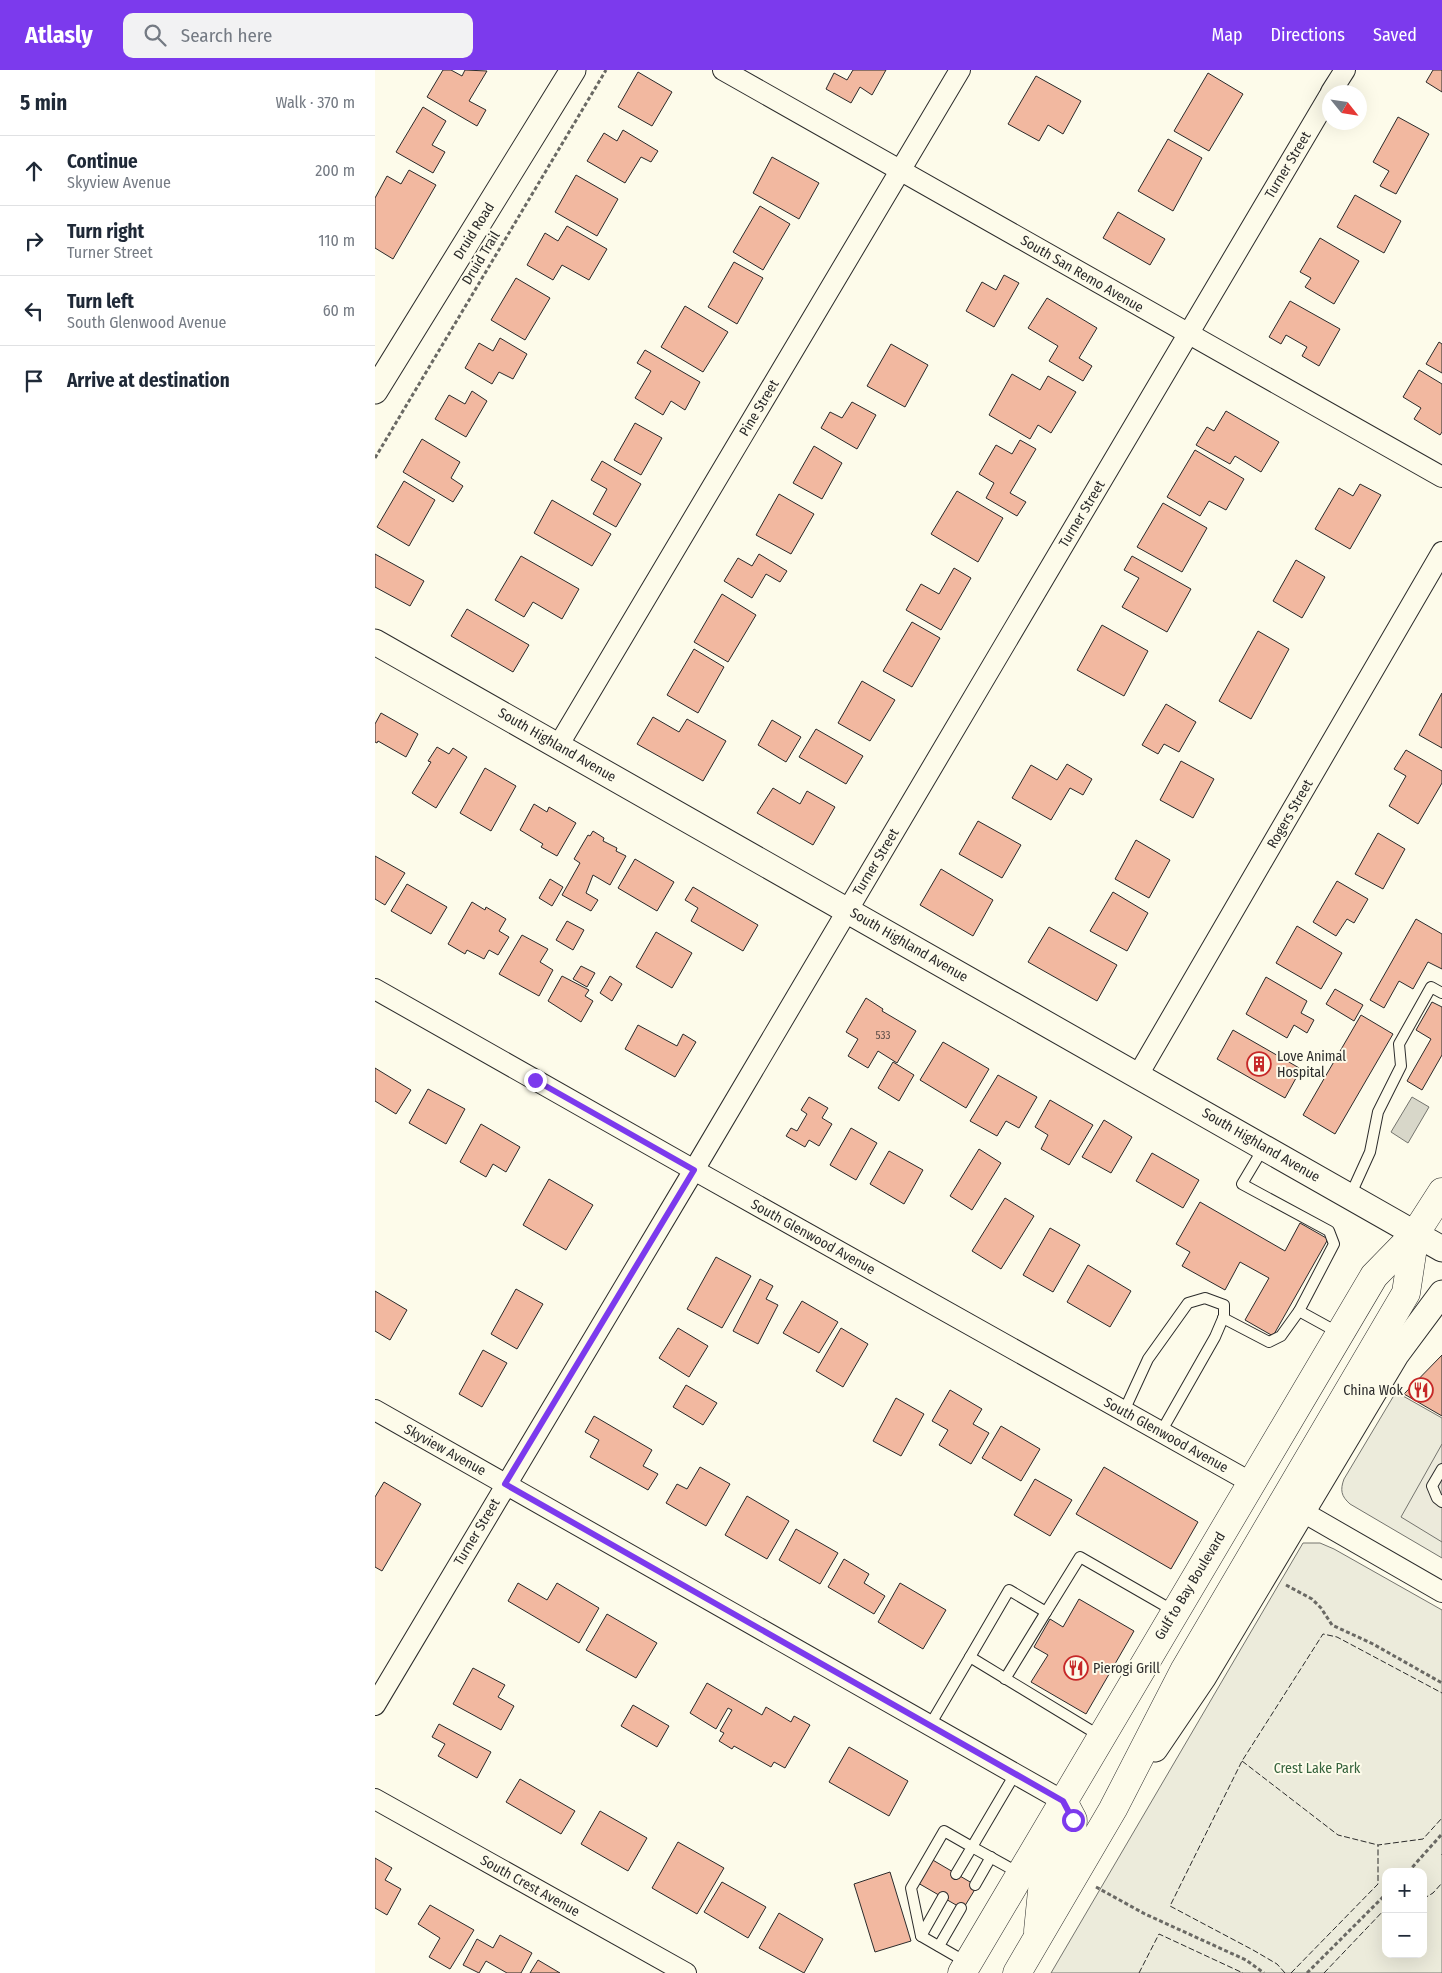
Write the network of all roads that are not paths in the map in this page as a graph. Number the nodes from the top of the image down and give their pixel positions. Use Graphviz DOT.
graph roads {
  1 [pos="573,70"];
  2 [pos="723,70"];
  3 [pos="960,70"];
  4 [pos="1345,70"];
  5 [pos="1336,85"];
  6 [pos="1322,108"];
  7 [pos="900,171"];
  8 [pos="1188,334"];
  9 [pos="375,391"];
  10 [pos="1442,477"];
  11 [pos="1442,552"];
  12 [pos="375,642"];
  13 [pos="558,746"];
  14 [pos="848,910"];
  15 [pos="375,989"];
  16 [pos="1442,993"];
  17 [pos="1138,1075"];
  18 [pos="1264,1147"];
  19 [pos="694,1170"];
  20 [pos="1442,1192"];
  21 [pos="1350,1196"];
  22 [pos="1442,1221"];
  23 [pos="1415,1234"];
  24 [pos="1442,1249"];
  25 [pos="1442,1293"];
  26 [pos="1299,1311"];
  27 [pos="1223,1318"];
  28 [pos="1340,1333"];
  29 [pos="375,1410"];
  30 [pos="1124,1411"];
  31 [pos="1161,1432"];
  32 [pos="1442,1469"];
  33 [pos="1252,1483"];
  34 [pos="505,1484"];
  35 [pos="1442,1502"];
  36 [pos="1303,1512"];
  37 [pos="1442,1592"];
  38 [pos="1046,1612"];
  39 [pos="1175,1612"];
  40 [pos="970,1657"];
  41 [pos="1005,1679"];
  42 [pos="375,1705"];
  43 [pos="931,1726"];
  44 [pos="1101,1737"];
  45 [pos="1015,1774"];
  46 [pos="375,1799"];
  47 [pos="1063,1801"];
  48 [pos="1113,1809"];
  49 [pos="972,1847"];
  50 [pos="991,1858"];
  51 [pos="956,1874"];
  52 [pos="1020,1874"];
  53 [pos="975,1885"];
  54 [pos="943,1897"];
  55 [pos="961,1908"];
  56 [pos="921,1936"];
  57 [pos="1037,1940"];
  58 [pos="939,1946"];
  59 [pos="965,1968"];
  60 [pos="686,1973"];
  61 [pos="1017,1973"];
  1 -- 9 [label="street, Druid Road"];
  2 -- 7 [label="street, South San Remo Avenue"];
  3 -- 7 [label="street, Pine Street"];
  4 -- 5 [label="street, Turner Street"];
  6 -- 8 [label="street, Turner Street"];
  7 -- 8 [label="street, South San Remo Avenue"];
  7 -- 13 [label="street, Pine Street"];
  8 -- 10 [label="street, South San Remo Avenue"];
  8 -- 14 [label="street, Turner Street"];
  11 -- 17 [label="street, Rogers Street"];
  12 -- 13 [label="street, South Highland Avenue"];
  13 -- 14 [label="street, South Highland Avenue"];
  14 -- 17 [label="street, South Highland Avenue"];
  14 -- 19 [label="street, Turner Street"];
  15 -- 19 [label="street, South Glenwood Avenue"];
  16 -- 21 [label="lane"];
  17 -- 18 [label="street, South Highland Avenue"];
  18 -- 21 [label="street, South Highland Avenue"];
  18 -- 26 [label="lane"];
  19 -- 30 [label="street, South Glenwood Avenue"];
  19 -- 34 [label="street, Turner Street"];
  20 -- 23 [label="main road"];
  21 -- 23 [label="street, South Highland Avenue"];
  22 -- 23 [label="street, Gulf to Bay Boulevard"];
  23 -- 24 [label="street, South Highland Avenue"];
  23 -- 28 [label="main road, Gulf to Bay Boulevard"];
  23 -- 48 [label="main road"];
  25 -- 36 [label="street"];
  26 -- 27 [label="lane"];
  26 -- 28 [label="lane"];
  27 -- 30 [label="lane"];
  27 -- 31 [label="lane"];
  28 -- 33 [label="main road, Gulf to Bay Boulevard"];
  29 -- 34 [label="street, Skyview Avenue"];
  30 -- 31 [label="street, South Glenwood Avenue"];
  31 -- 33 [label="street, South Glenwood Avenue"];
  32 -- 35 [label="lane"];
  33 -- 39 [label="main road, Gulf to Bay Boulevard"];
  34 -- 42 [label="street, Turner Street"];
  34 -- 43 [label="street, Skyview Avenue"];
  36 -- 37 [label="street"];
  36 -- 48 [label="street"];
  38 -- 39 [label="lane"];
  38 -- 40 [label="lane"];
  38 -- 41 [label="lane"];
  39 -- 44 [label="main road, Gulf to Bay Boulevard"];
  40 -- 41 [label="lane"];
  40 -- 43 [label="lane"];
  41 -- 44 [label="lane"];
  43 -- 45 [label="street, Skyview Avenue"];
  44 -- 47 [label="main road, Gulf to Bay Boulevard"];
  45 -- 47 [label="street, Skyview Avenue"];
  45 -- 49 [label="lane"];
  46 -- 60 [label="street, South Crest Avenue"];
  47 -- 52 [label="main road, Gulf to Bay Boulevard"];
  47 -- 57 [label="main road"];
  48 -- 57 [label="main road"];
  49 -- 50 [label="lane"];
  49 -- 51 [label="lane"];
  49 -- 56 [label="lane"];
  50 -- 52 [label="lane"];
  50 -- 53 [label="lane"];
  52 -- 59 [label="main road, Gulf to Bay Boulevard"];
  54 -- 56 [label="lane"];
  55 -- 58 [label="lane"];
  56 -- 58 [label="lane"];
  57 -- 61 [label="main road"];
  58 -- 59 [label="lane"];
}
